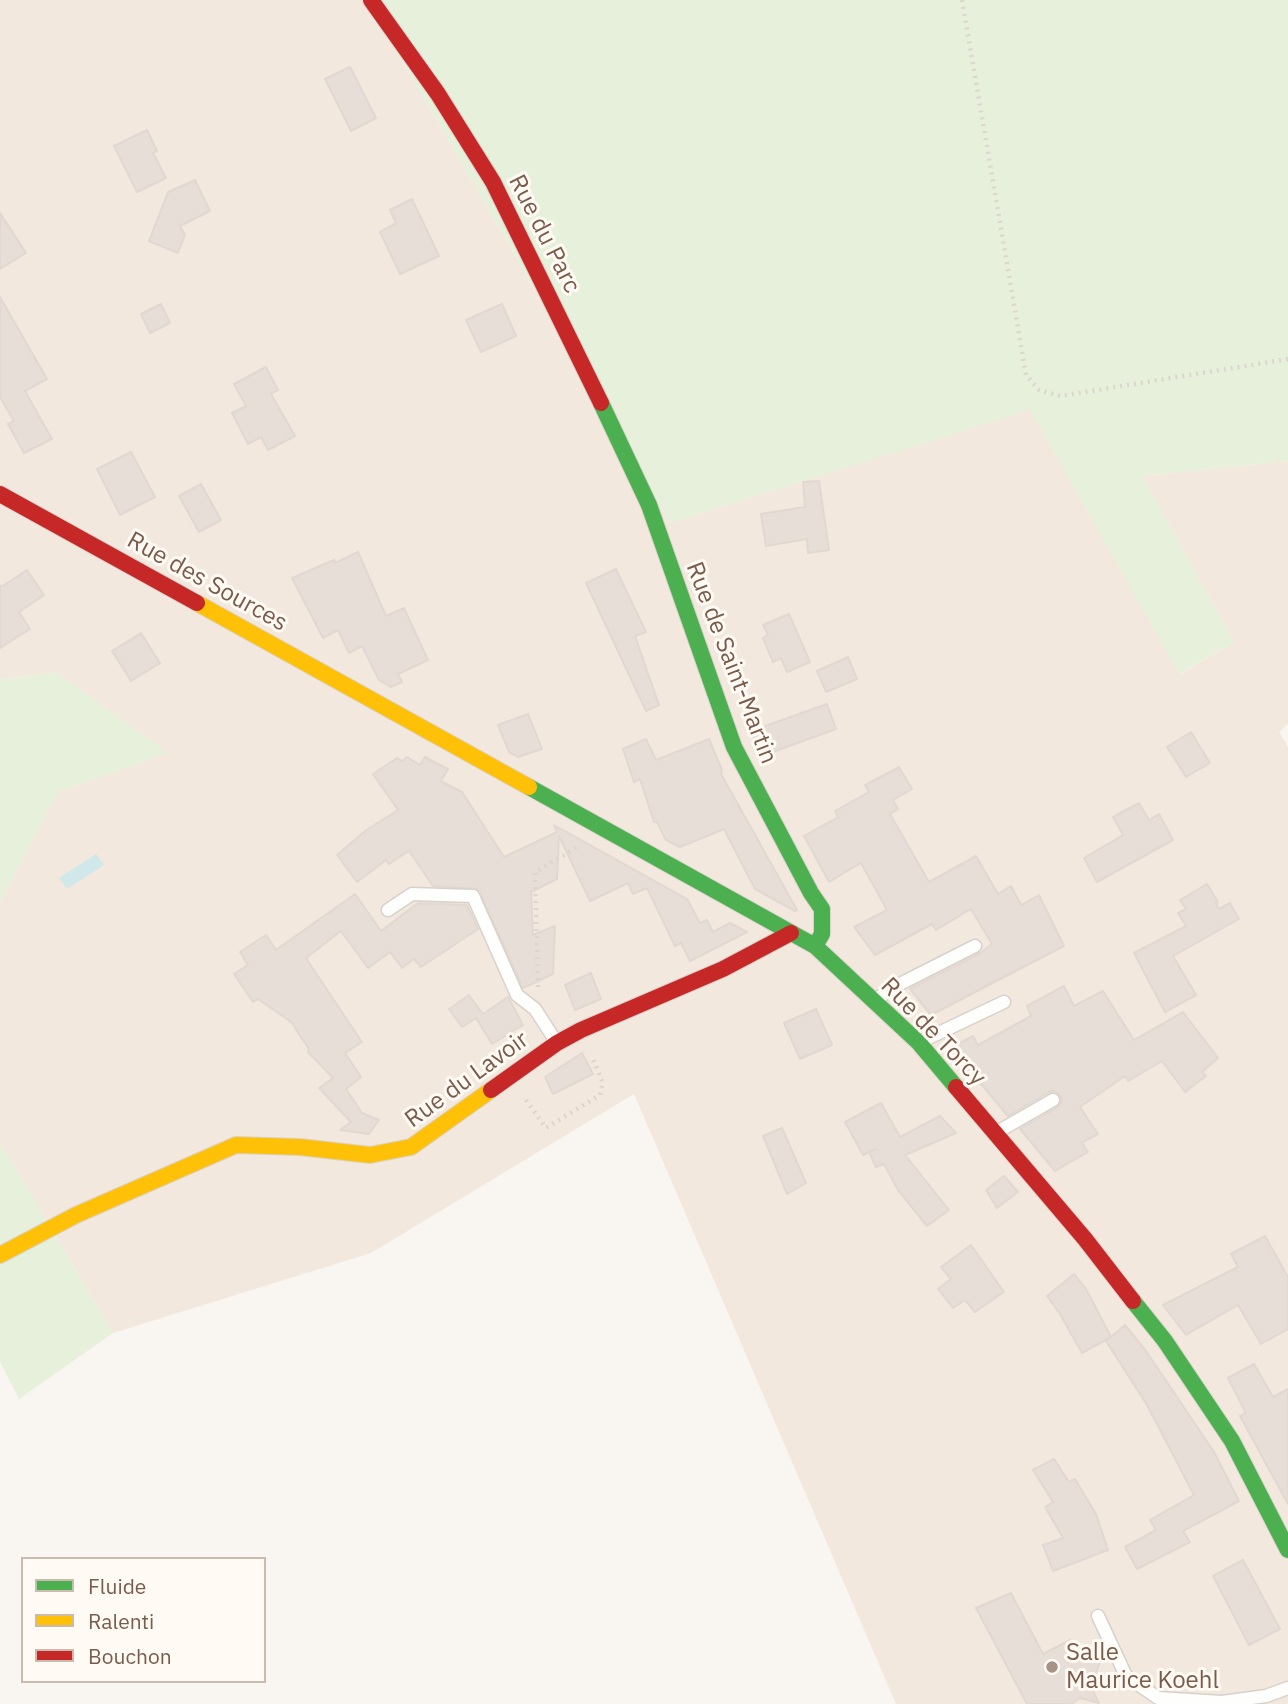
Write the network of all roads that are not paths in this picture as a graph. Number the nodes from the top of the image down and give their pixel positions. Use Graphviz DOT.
graph roads {
  1 [pos="371,0"];
  2 [pos="0,494"];
  3 [pos="649,505"];
  4 [pos="391,711"];
  5 [pos="388,910"];
  6 [pos="791,933"];
  7 [pos="815,946"];
  8 [pos="975,946"];
  9 [pos="874,1002"];
  10 [pos="1004,1002"];
  11 [pos="557,1043"];
  12 [pos="919,1043"];
  13 [pos="1053,1100"];
  14 [pos="995,1133"];
  15 [pos="0,1255"];
  16 [pos="1288,1550"];
  17 [pos="1098,1616"];
  18 [pos="1288,1688"];
  1 -- 3 [label="street, Rue du Parc"];
  2 -- 4 [label="street, Rue des Sources"];
  3 -- 7 [label="street, Rue de Saint-Martin"];
  4 -- 6 [label="street, Rue de Torcy"];
  5 -- 11 [label="lane"];
  6 -- 7 [label="street, Rue de Torcy"];
  6 -- 11 [label="street, Rue du Lavoir"];
  7 -- 9 [label="street, Rue de Torcy"];
  8 -- 9 [label="lane"];
  9 -- 12 [label="street, Rue de Torcy"];
  10 -- 12 [label="lane"];
  11 -- 15 [label="street, Rue du Lavoir"];
  12 -- 14 [label="street, Rue de Torcy"];
  13 -- 14 [label="lane"];
  14 -- 16 [label="street, Rue de Torcy"];
  17 -- 18 [label="lane"];
}
